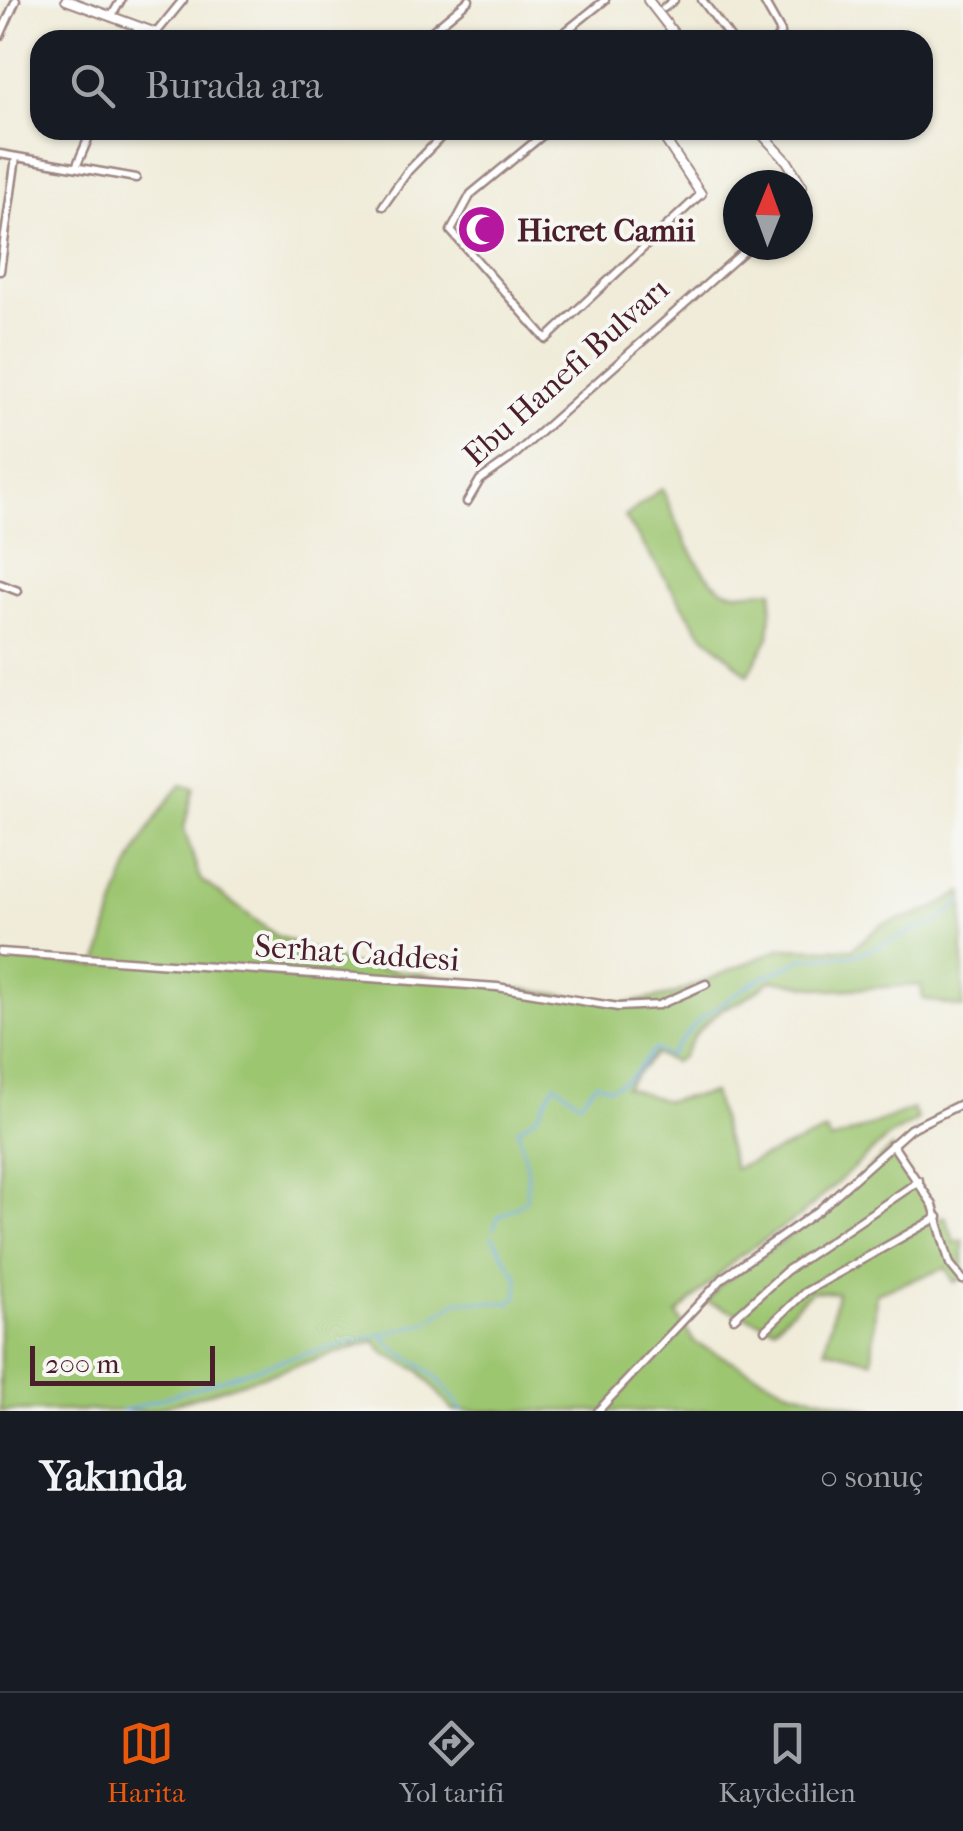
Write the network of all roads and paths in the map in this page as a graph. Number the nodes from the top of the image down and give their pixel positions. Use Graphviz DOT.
graph roads {
  1 [pos="16,0"];
  2 [pos="66,0"];
  3 [pos="121,0"];
  4 [pos="183,0"];
  5 [pos="468,0"];
  6 [pos="605,0"];
  7 [pos="648,0"];
  8 [pos="674,0"];
  9 [pos="702,0"];
  10 [pos="763,0"];
  11 [pos="458,3"];
  12 [pos="664,8"];
  13 [pos="111,18"];
  14 [pos="138,27"];
  15 [pos="137,30"];
  16 [pos="147,30"];
  17 [pos="158,30"];
  18 [pos="431,30"];
  19 [pos="568,30"];
  20 [pos="671,30"];
  21 [pos="724,30"];
  22 [pos="776,30"];
  23 [pos="0,36"];
  24 [pos="88,140"];
  25 [pos="438,140"];
  26 [pos="537,140"];
  27 [pos="665,140"];
  28 [pos="766,140"];
  29 [pos="0,154"];
  30 [pos="16,157"];
  31 [pos="76,167"];
  32 [pos="789,170"];
  33 [pos="136,178"];
  34 [pos="700,194"];
  35 [pos="383,206"];
  36 [pos="733,260"];
  37 [pos="0,271"];
  38 [pos="467,502"];
  39 [pos="0,584"];
  40 [pos="18,591"];
  41 [pos="0,952"];
  42 [pos="706,984"];
  43 [pos="963,1103"];
  44 [pos="892,1144"];
  45 [pos="919,1181"];
  46 [pos="938,1217"];
  47 [pos="963,1280"];
  48 [pos="734,1318"];
  49 [pos="766,1330"];
  50 [pos="598,1411"];
  1 -- 23 [label="street"];
  2 -- 13 [label="street"];
  3 -- 13 [label="street"];
  4 -- 17 [label="street"];
  5 -- 11 [label="street"];
  6 -- 19 [label="street"];
  7 -- 20 [label="street"];
  8 -- 12 [label="street"];
  9 -- 21 [label="street"];
  10 -- 22 [label="street"];
  11 -- 18 [label="street"];
  13 -- 14 [label="street"];
  14 -- 15 [label="street"];
  14 -- 16 [label="street"];
  24 -- 31 [label="street"];
  25 -- 35 [label="street"];
  26 -- 34 [label="street"];
  27 -- 34 [label="street"];
  28 -- 32 [label="street"];
  29 -- 30 [label="street"];
  30 -- 31 [label="street"];
  30 -- 37 [label="street"];
  31 -- 33 [label="street"];
  36 -- 38 [label="street, Ebu Hanefi Bulvarı"];
  39 -- 40 [label="street"];
  41 -- 42 [label="street, Serhat Caddesi"];
  43 -- 44 [label="street"];
  44 -- 45 [label="street"];
  44 -- 50 [label="street"];
  45 -- 46 [label="street"];
  45 -- 48 [label="street"];
  46 -- 47 [label="street"];
  46 -- 49 [label="street"];
}
